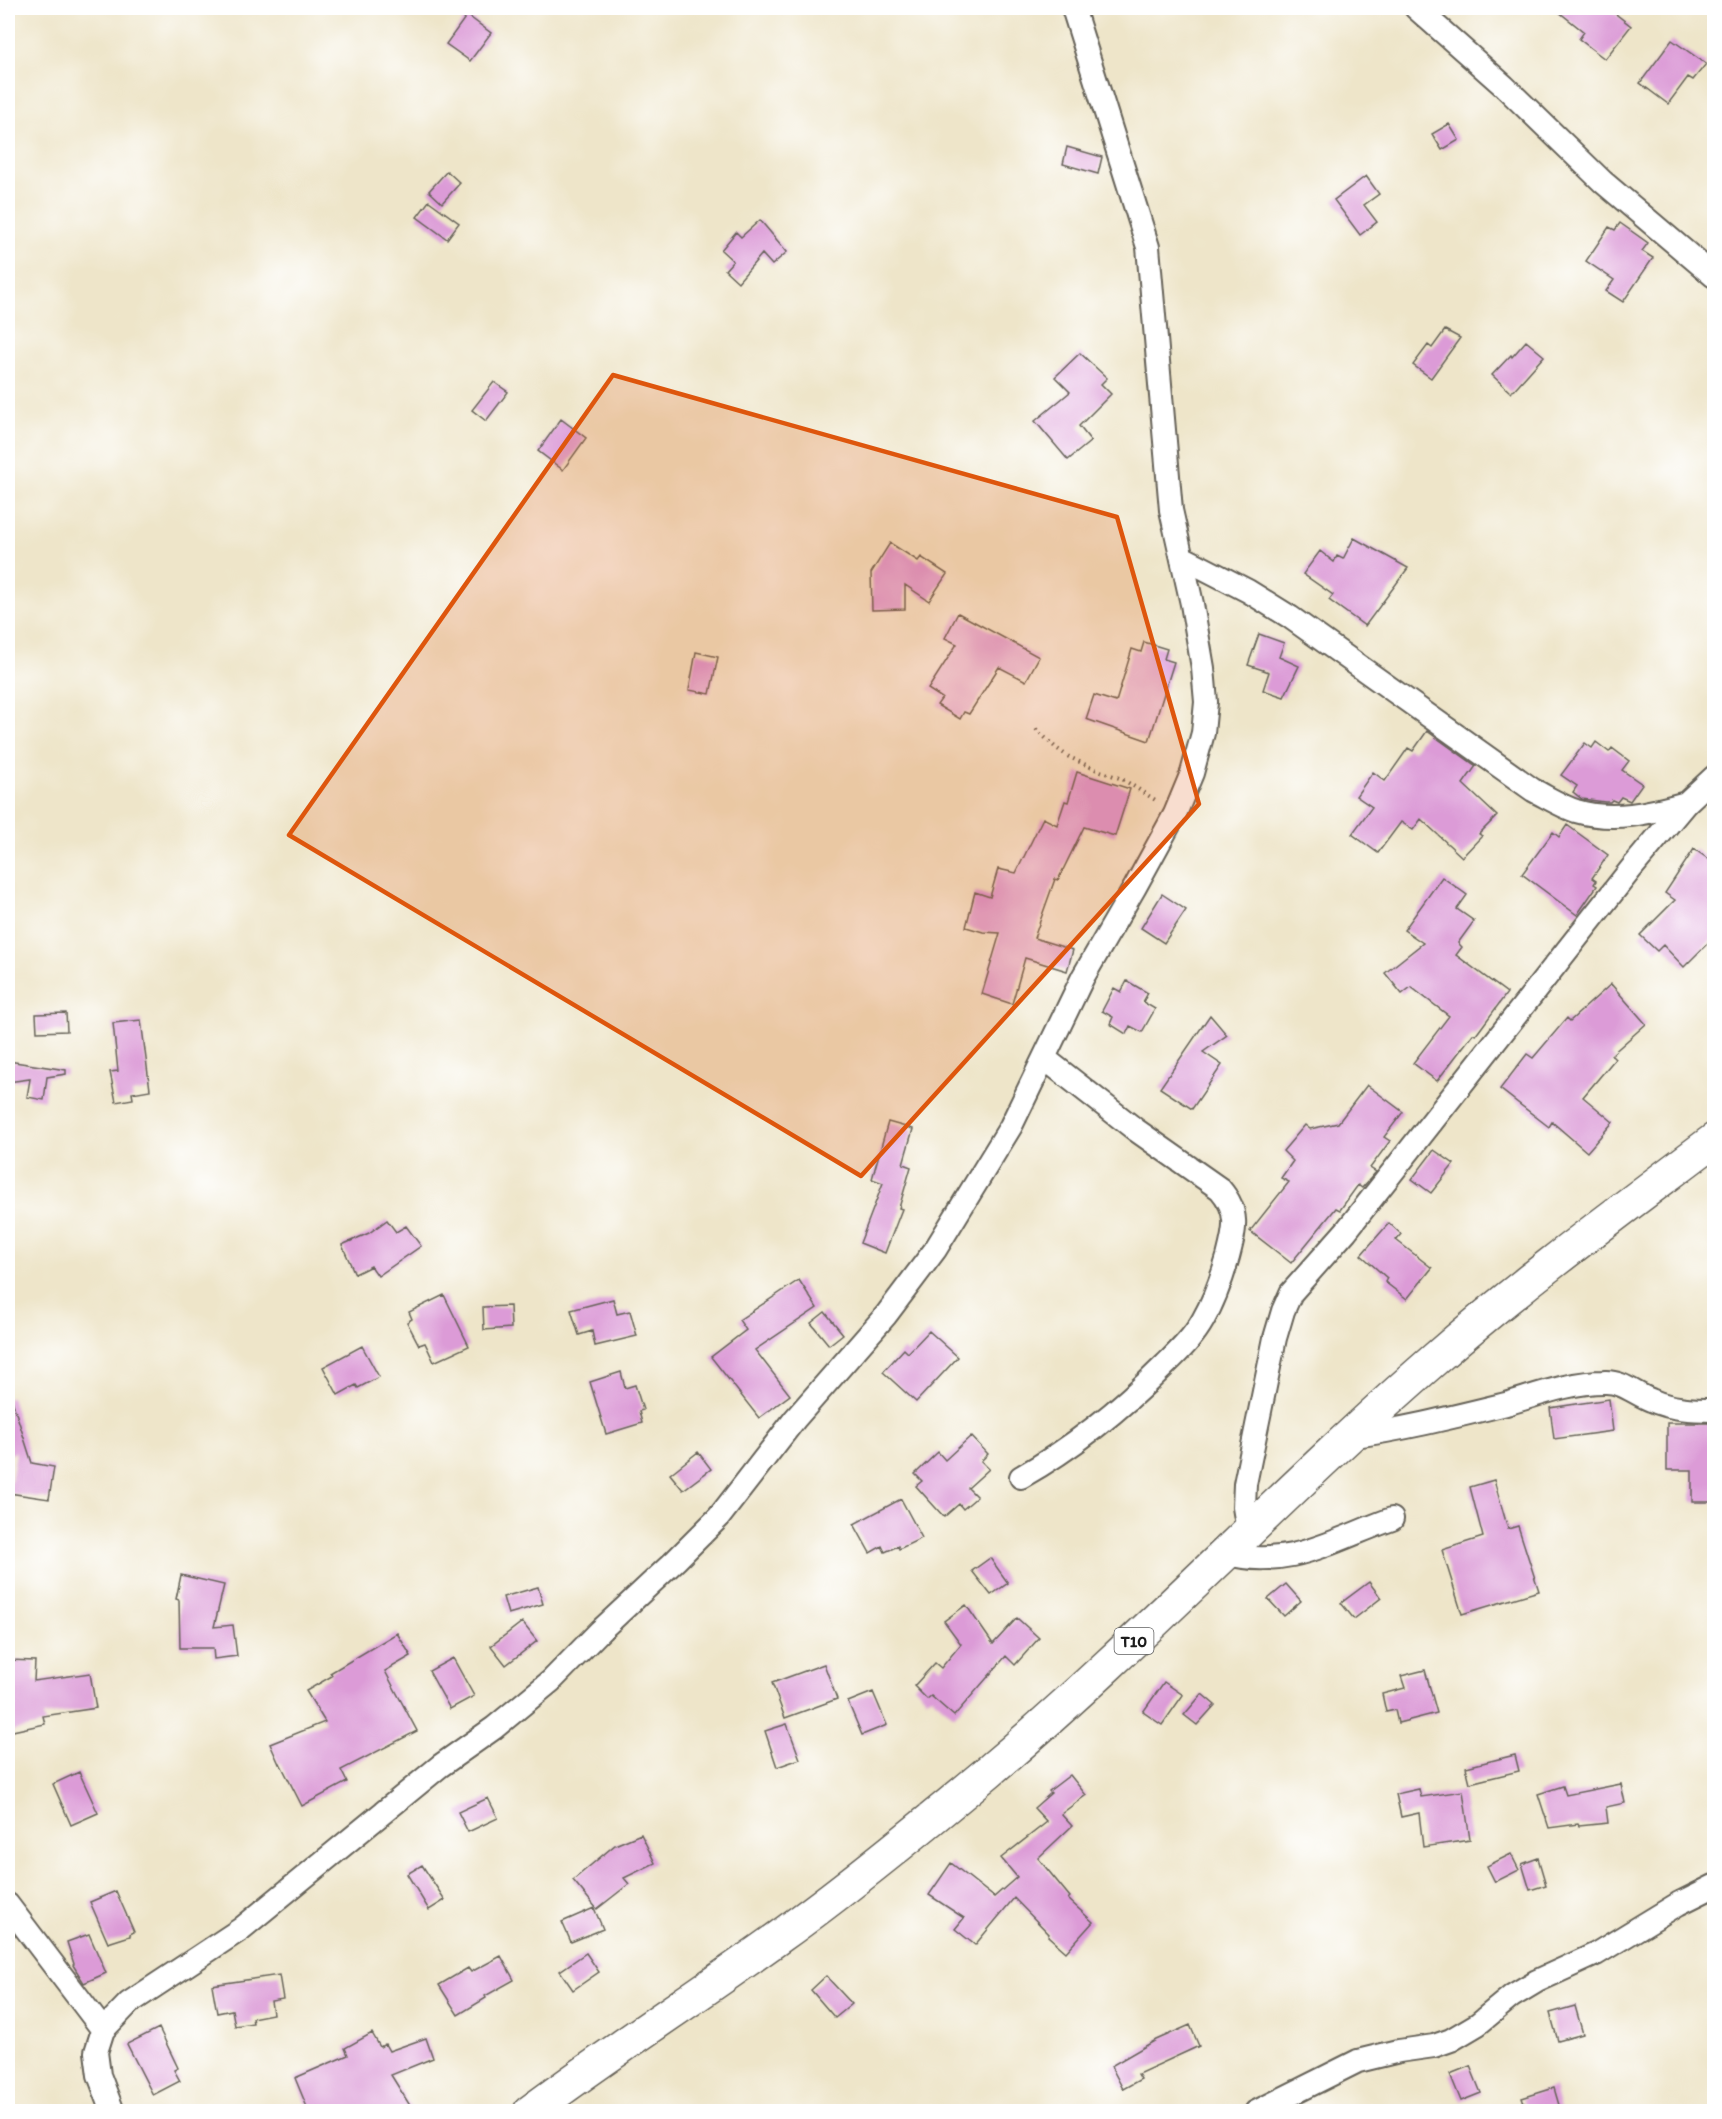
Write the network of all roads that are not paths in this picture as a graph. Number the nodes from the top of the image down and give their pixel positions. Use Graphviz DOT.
graph roads {
  1 [pos="1073,8"];
  2 [pos="1416,8"];
  3 [pos="1714,276"];
  4 [pos="1182,557"];
  5 [pos="1714,777"];
  6 [pos="1686,803"];
  7 [pos="1044,1058"];
  8 [pos="1714,1140"];
  9 [pos="1714,1410"];
  10 [pos="1348,1437"];
  11 [pos="1021,1477"];
  12 [pos="1392,1519"];
  13 [pos="1248,1531"];
  14 [pos="1224,1553"];
  15 [pos="1714,1886"];
  16 [pos="8,1905"];
  17 [pos="103,2030"];
  18 [pos="112,2112"];
  19 [pos="530,2112"];
  20 [pos="1256,2112"];
  1 -- 4 [label="street"];
  2 -- 3 [label="street"];
  4 -- 6 [label="street"];
  4 -- 7 [label="street"];
  5 -- 6 [label="street"];
  6 -- 13 [label="street"];
  7 -- 11 [label="street"];
  7 -- 17 [label="street"];
  8 -- 10 [label="highway, T10"];
  9 -- 10 [label="street"];
  10 -- 13 [label="highway, T10"];
  12 -- 14 [label="street"];
  13 -- 14 [label="highway, T10"];
  14 -- 19 [label="highway, T10"];
  15 -- 20 [label="street"];
  16 -- 17 [label="street"];
  17 -- 18 [label="street"];
}
